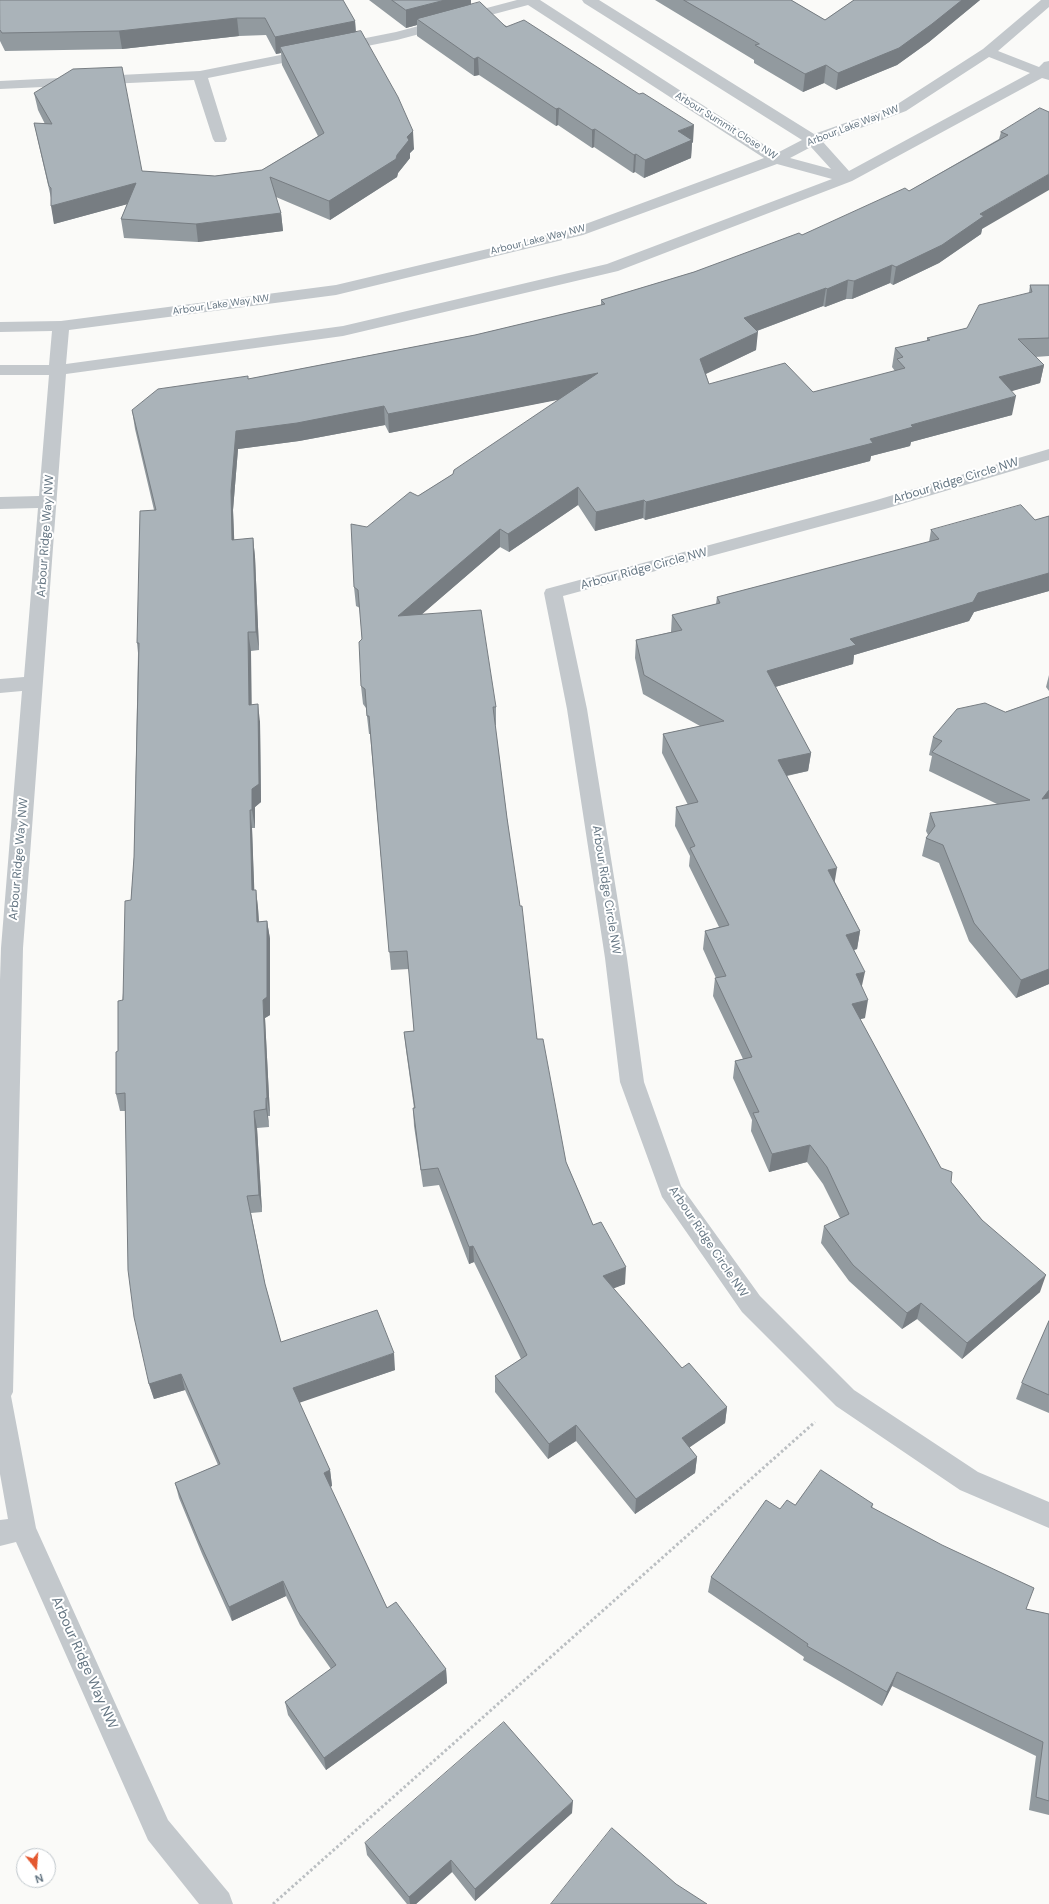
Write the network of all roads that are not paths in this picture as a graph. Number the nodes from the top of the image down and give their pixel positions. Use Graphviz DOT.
graph roads {
  1 [pos="532,0"];
  2 [pos="589,0"];
  3 [pos="1049,0"];
  4 [pos="988,52"];
  5 [pos="1046,71"];
  6 [pos="200,75"];
  7 [pos="0,84"];
  8 [pos="220,139"];
  9 [pos="813,140"];
  10 [pos="776,159"];
  11 [pos="847,178"];
  12 [pos="61,326"];
  13 [pos="0,327"];
  14 [pos="0,370"];
  15 [pos="59,370"];
  16 [pos="1049,454"];
  17 [pos="48,502"];
  18 [pos="0,503"];
  19 [pos="34,684"];
  20 [pos="0,686"];
  21 [pos="0,1392"];
  22 [pos="0,1400"];
  23 [pos="1049,1515"];
  24 [pos="12,1530"];
  25 [pos="218,1904"];
  1 -- 6 [label="street, Arbour Summit Close NW"];
  1 -- 10 [label="street, Arbour Summit Close NW"];
  2 -- 9 [label="street"];
  3 -- 4 [label="street, Arbour Lake Way NW"];
  4 -- 5 [label="street"];
  4 -- 9 [label="street, Arbour Lake Way NW"];
  5 -- 11 [label="street"];
  6 -- 7 [label="street, Arbour Summit Close NW"];
  6 -- 8 [label="street"];
  9 -- 10 [label="street, Arbour Lake Way NW"];
  9 -- 11 [label="street"];
  10 -- 11 [label="street, Arbour Summit Close NW"];
  10 -- 12 [label="street, Arbour Lake Way NW"];
  11 -- 15 [label="street"];
  12 -- 13 [label="street, Arbour Lake Way NW"];
  12 -- 15 [label="street, Arbour Ridge Way NW"];
  14 -- 15 [label="street"];
  15 -- 17 [label="street, Arbour Ridge Way NW"];
  16 -- 23 [label="street, Arbour Ridge Circle NW"];
  17 -- 18 [label="street"];
  17 -- 19 [label="street, Arbour Ridge Way NW"];
  19 -- 20 [label="street"];
  19 -- 21 [label="street, Arbour Ridge Way NW"];
  22 -- 24 [label="street, Arbour Ridge Way NW"];
  24 -- 25 [label="street, Arbour Ridge Way NW"];
}
